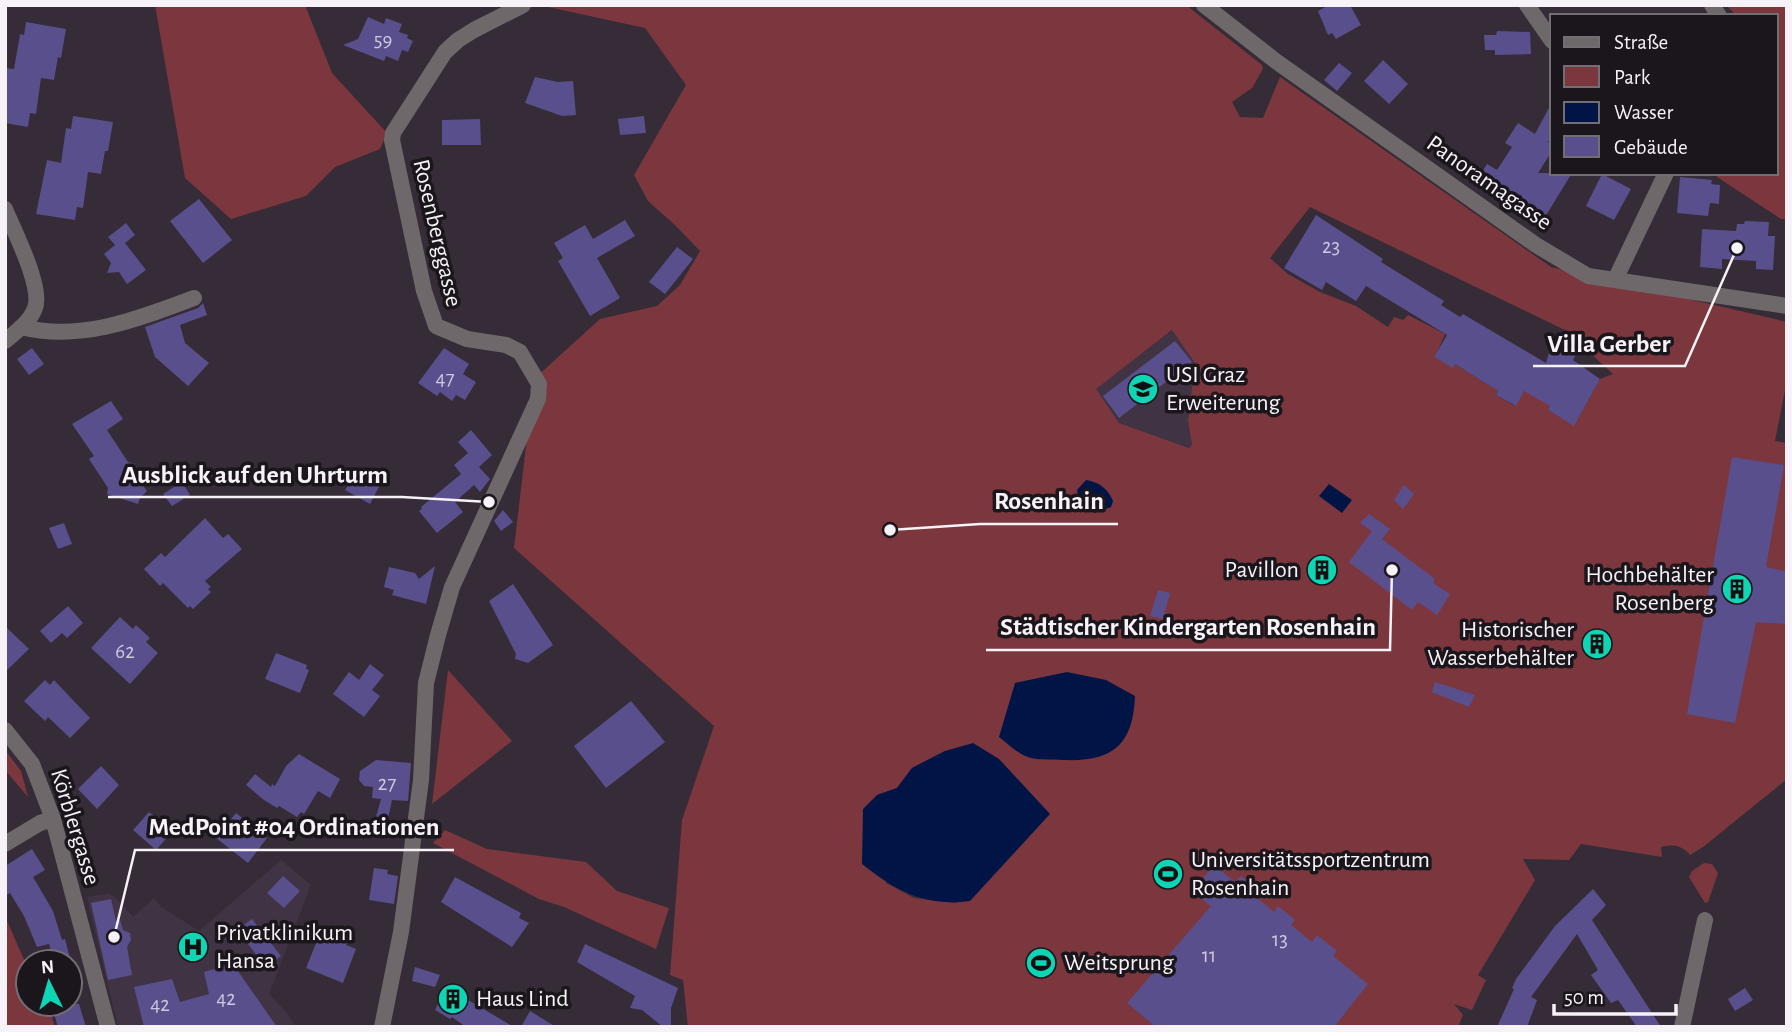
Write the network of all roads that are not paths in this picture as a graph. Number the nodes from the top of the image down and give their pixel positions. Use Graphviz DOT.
graph roads {
  1 [pos="523,5"];
  2 [pos="1205,5"];
  3 [pos="1527,5"];
  4 [pos="1550,38"];
  5 [pos="1665,175"];
  6 [pos="5,209"];
  7 [pos="1615,280"];
  8 [pos="194,298"];
  9 [pos="1787,306"];
  10 [pos="21,327"];
  11 [pos="5,341"];
  12 [pos="5,730"];
  13 [pos="53,819"];
  14 [pos="5,845"];
  15 [pos="1705,920"];
  16 [pos="108,1027"];
  17 [pos="382,1027"];
  18 [pos="1682,1027"];
  1 -- 17 [label="street, Rosenberggasse"];
  2 -- 7 [label="street, Panoramagasse"];
  3 -- 4 [label="street"];
  5 -- 7 [label="street"];
  6 -- 10 [label="street"];
  7 -- 9 [label="street, Panoramagasse"];
  8 -- 10 [label="street"];
  10 -- 11 [label="street"];
  12 -- 13 [label="street, Körblergasse"];
  13 -- 14 [label="street"];
  13 -- 16 [label="street, Körblergasse"];
  15 -- 18 [label="street"];
}
